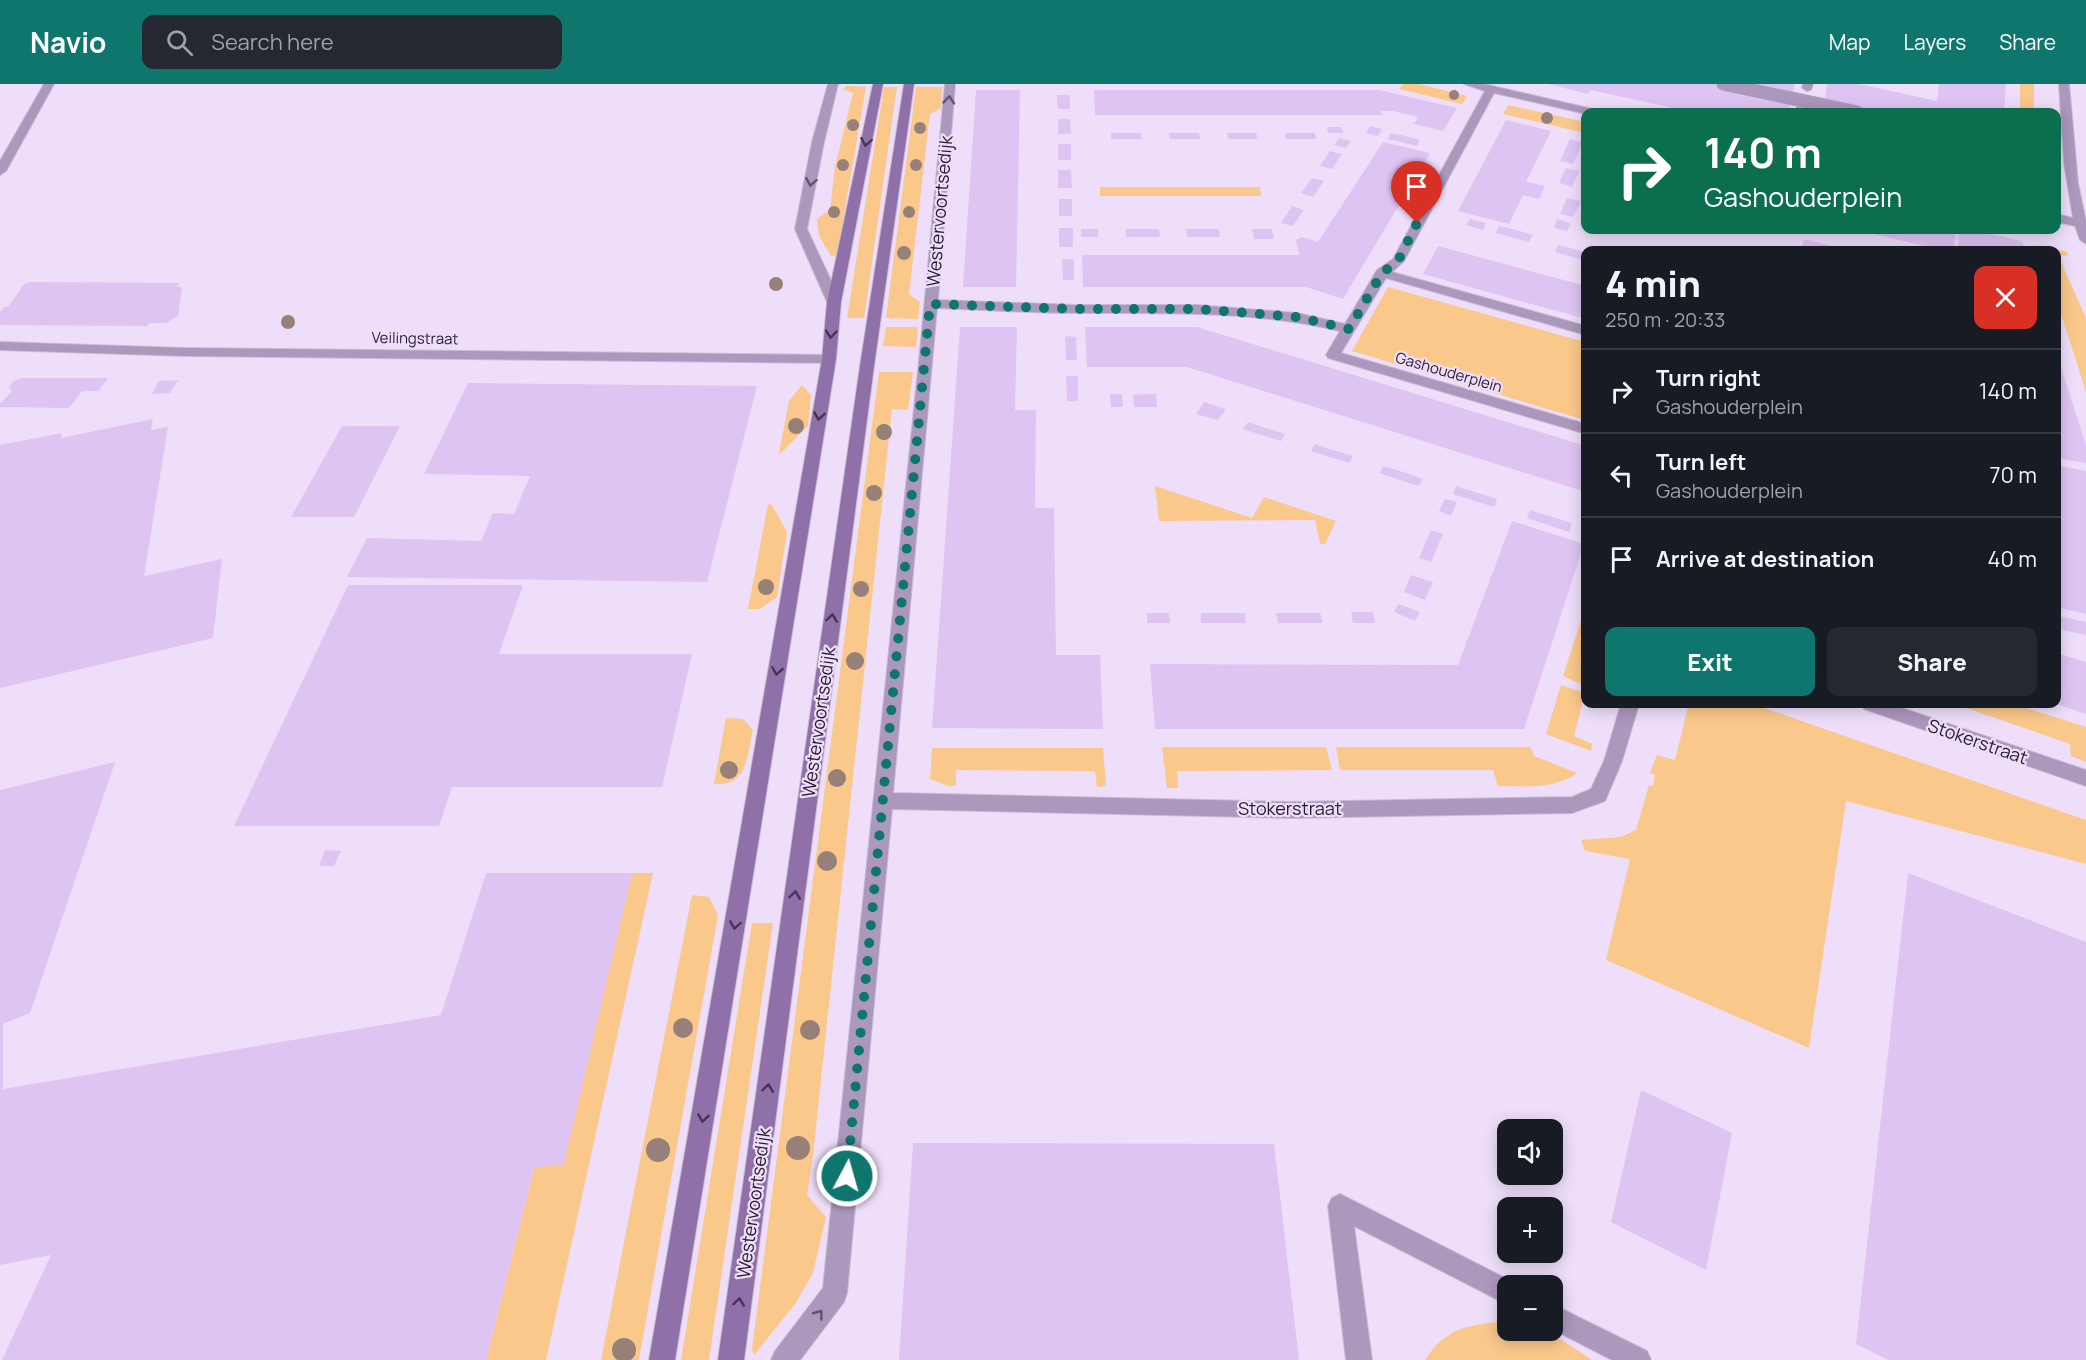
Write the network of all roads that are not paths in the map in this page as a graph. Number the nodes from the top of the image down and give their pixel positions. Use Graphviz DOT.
graph roads {
  1 [pos="49,84"];
  2 [pos="833,84"];
  3 [pos="878,84"];
  4 [pos="909,84"];
  5 [pos="950,84"];
  6 [pos="1469,84"];
  7 [pos="1724,84"];
  8 [pos="2064,84"];
  9 [pos="1491,89"];
  10 [pos="1838,108"];
  11 [pos="1581,109"];
  12 [pos="0,171"];
  13 [pos="2061,219"];
  14 [pos="2079,223"];
  15 [pos="2086,240"];
  16 [pos="1382,273"];
  17 [pos="834,302"];
  18 [pos="930,304"];
  19 [pos="1349,329"];
  20 [pos="1581,330"];
  21 [pos="0,346"];
  22 [pos="829,359"];
  23 [pos="1581,428"];
  24 [pos="1629,708"];
  25 [pos="1882,708"];
  26 [pos="2086,778"];
  27 [pos="884,801"];
  28 [pos="1497,1287"];
  29 [pos="1563,1322"];
  30 [pos="662,1360"];
  31 [pos="731,1360"];
  32 [pos="784,1360"];
  33 [pos="1359,1360"];
  34 [pos="1638,1360"];
  1 -- 12 [label="street"];
  2 -- 17 [label="street, one-way"];
  3 -- 17 [label="main road, one-way"];
  31 -- 4 [label="main road, Westervoortsedijk, one-way"];
  18 -- 5 [label="street, Westervoortsedijk, one-way"];
  6 -- 9 [label="street"];
  7 -- 10 [label="street, bridge"];
  8 -- 14 [label="street"];
  9 -- 11 [label="street"];
  9 -- 16 [label="street, Gashouderplein"];
  13 -- 14 [label="street"];
  14 -- 15 [label="street"];
  16 -- 19 [label="street, Gashouderplein"];
  16 -- 20 [label="street"];
  17 -- 22 [label="main road, one-way"];
  18 -- 19 [label="street"];
  18 -- 27 [label="street, Westervoortsedijk"];
  19 -- 23 [label="street, Gashouderplein"];
  21 -- 22 [label="street, Veilingstraat"];
  22 -- 30 [label="main road, one-way"];
  24 -- 27 [label="street, Stokerstraat"];
  25 -- 26 [label="street, Stokerstraat"];
  32 -- 27 [label="street, Westervoortsedijk, one-way"];
  28 -- 33 [label="street"];
  29 -- 34 [label="street"];
}
